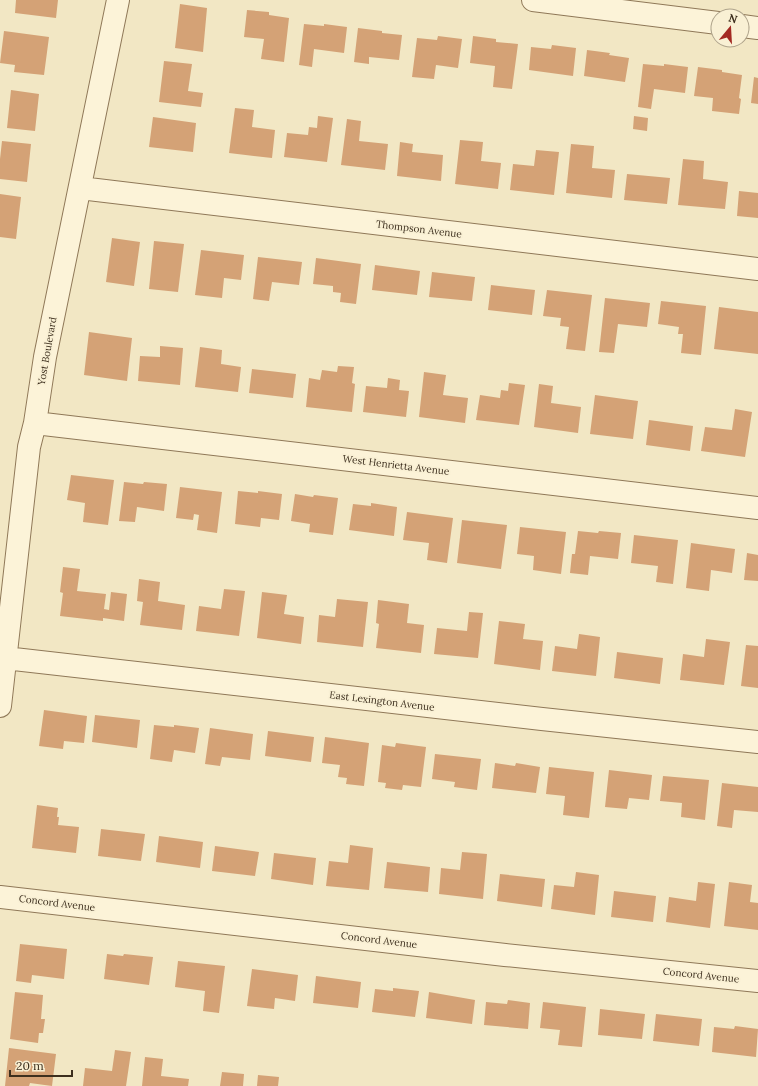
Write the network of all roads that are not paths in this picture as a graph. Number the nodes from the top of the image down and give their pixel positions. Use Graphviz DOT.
graph roads {
  1 [pos="118,0"];
  2 [pos="533,0"];
  3 [pos="710,22"];
  4 [pos="80,188"];
  5 [pos="758,269"];
  6 [pos="35,423"];
  7 [pos="758,508"];
  8 [pos="6,658"];
  9 [pos="0,706"];
  10 [pos="758,742"];
  11 [pos="0,897"];
  12 [pos="758,981"];
  1 -- 4 [label="street, Yost Boulevard"];
  2 -- 3 [label="street"];
  4 -- 5 [label="street, Thompson Avenue"];
  4 -- 6 [label="street, Yost Boulevard"];
  6 -- 7 [label="street, West Henrietta Avenue"];
  6 -- 8 [label="street, Yost Boulevard"];
  8 -- 9 [label="street, Yost Boulevard"];
  8 -- 10 [label="street, East Lexington Avenue"];
  11 -- 12 [label="street, Concord Avenue"];
}
